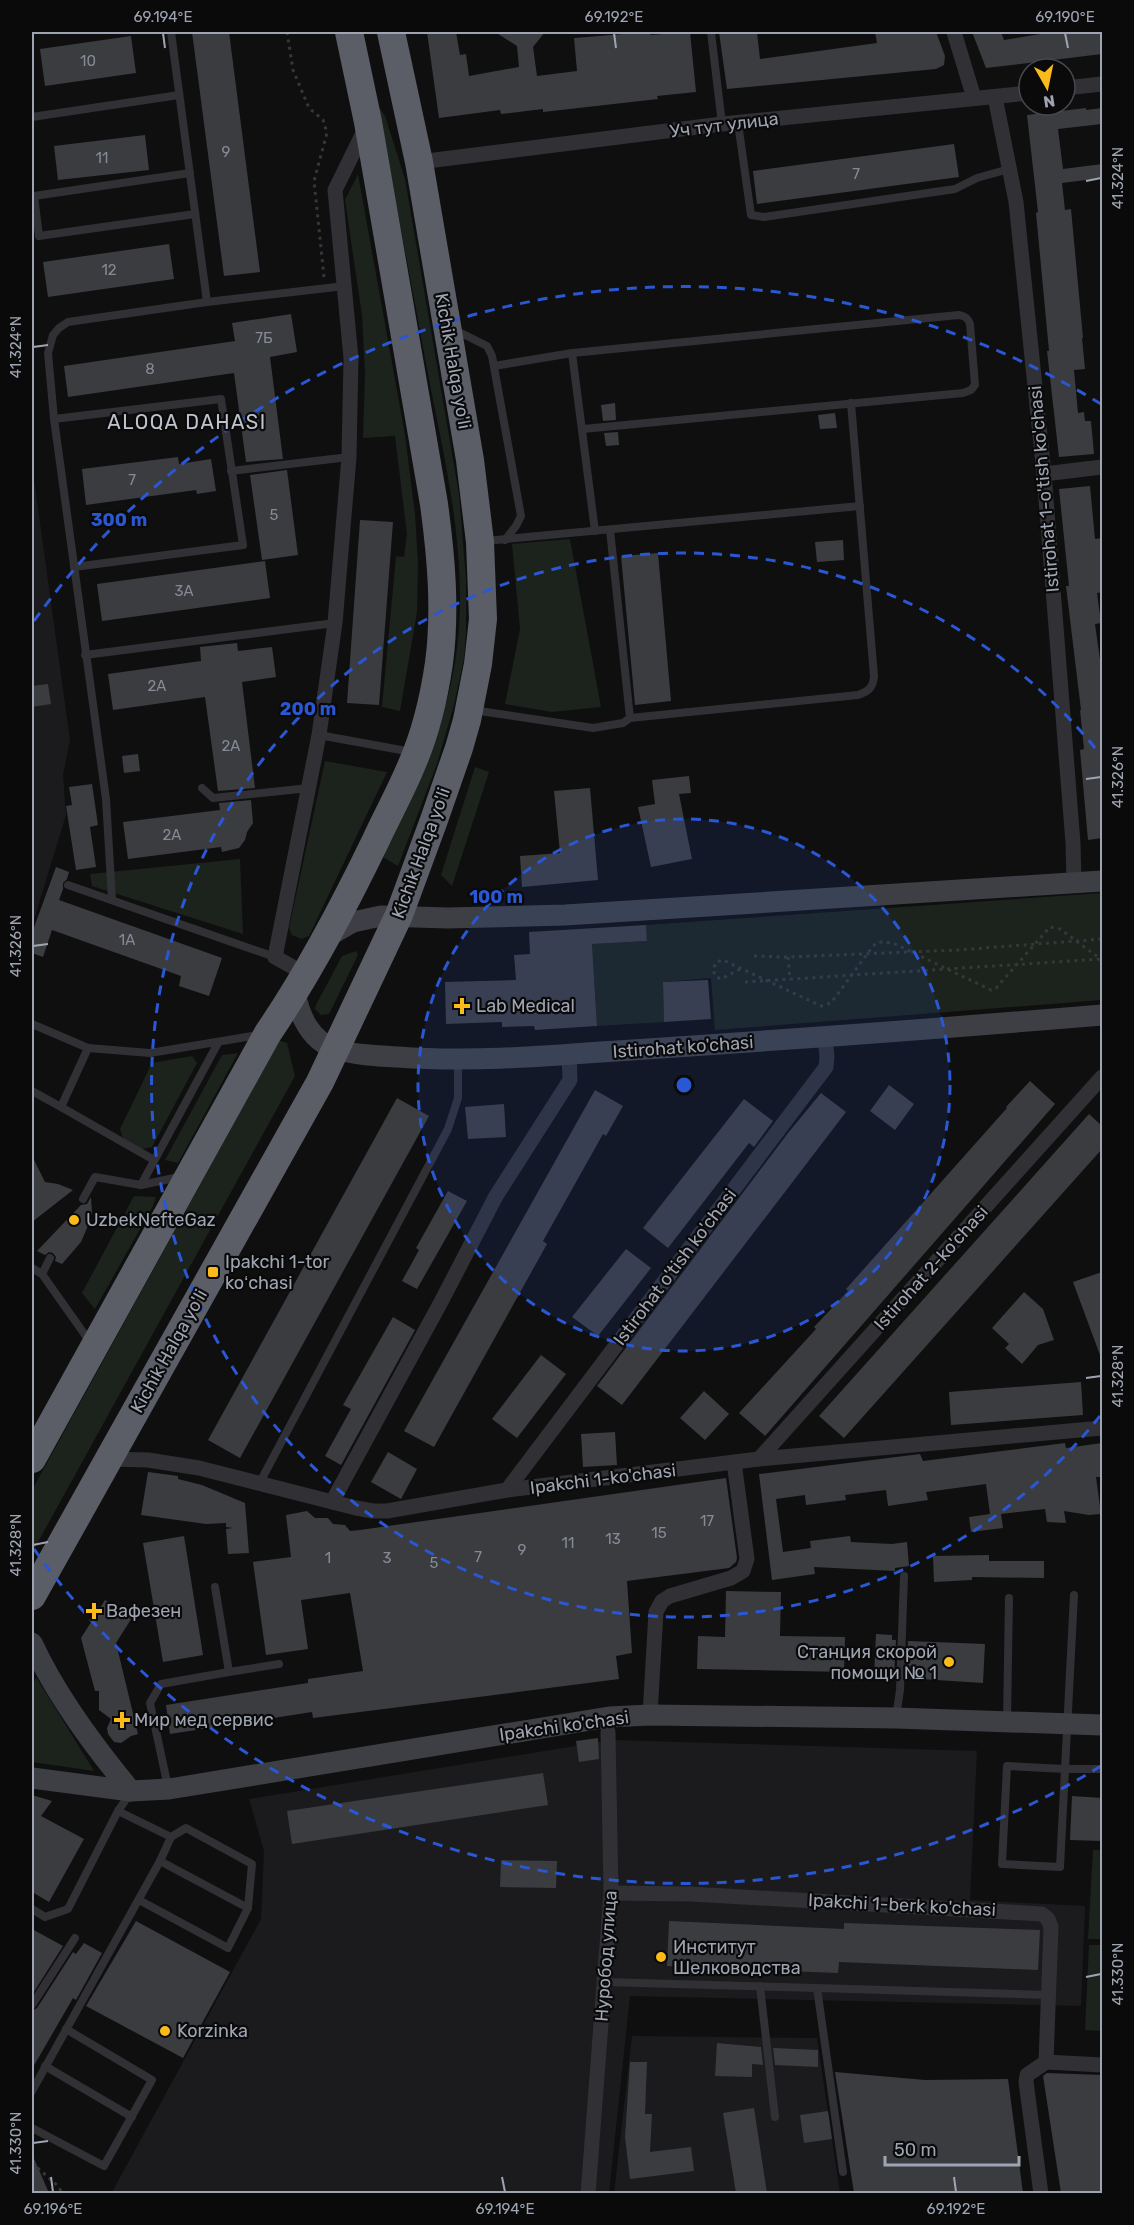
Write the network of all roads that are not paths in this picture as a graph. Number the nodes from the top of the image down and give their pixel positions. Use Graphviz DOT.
graph roads {
  1 [pos="171,32"];
  2 [pos="349,32"];
  3 [pos="391,32"];
  4 [pos="711,32"];
  5 [pos="954,32"];
  6 [pos="1102,84"];
  7 [pos="1077,87"];
  8 [pos="1017,94"];
  9 [pos="179,95"];
  10 [pos="995,97"];
  11 [pos="974,98"];
  12 [pos="32,117"];
  13 [pos="368,122"];
  14 [pos="738,123"];
  15 [pos="722,124"];
  16 [pos="419,162"];
  17 [pos="1009,169"];
  18 [pos="190,173"];
  19 [pos="195,214"];
  20 [pos="345,286"];
  21 [pos="207,302"];
  22 [pos="447,326"];
  23 [pos="572,352"];
  24 [pos="494,366"];
  25 [pos="851,404"];
  26 [pos="54,419"];
  27 [pos="583,429"];
  28 [pos="349,457"];
  29 [pos="1102,467"];
  30 [pos="231,471"];
  31 [pos="1044,474"];
  32 [pos="860,506"];
  33 [pos="610,530"];
  34 [pos="595,531"];
  35 [pos="493,541"];
  36 [pos="74,567"];
  37 [pos="335,623"];
  38 [pos="86,655"];
  39 [pos="469,709"];
  40 [pos="630,718"];
  41 [pos="319,735"];
  42 [pos="416,753"];
  43 [pos="202,788"];
  44 [pos="309,788"];
  45 [pos="1102,881"];
  46 [pos="1074,883"];
  47 [pos="68,885"];
  48 [pos="112,899"];
  49 [pos="399,915"];
  50 [pos="325,938"];
  51 [pos="275,957"];
  52 [pos="300,984"];
  53 [pos="1102,1015"];
  54 [pos="32,1024"];
  55 [pos="268,1033"];
  56 [pos="825,1038"];
  57 [pos="218,1043"];
  58 [pos="88,1048"];
  59 [pos="336,1049"];
  60 [pos="569,1054"];
  61 [pos="458,1060"];
  62 [pos="1102,1077"];
  63 [pos="32,1091"];
  64 [pos="61,1107"];
  65 [pos="154,1160"];
  66 [pos="190,1174"];
  67 [pos="141,1185"];
  68 [pos="83,1199"];
  69 [pos="50,1258"];
  70 [pos="32,1268"];
  71 [pos="42,1274"];
  72 [pos="94,1347"];
  73 [pos="1102,1428"];
  74 [pos="108,1459"];
  75 [pos="32,1460"];
  76 [pos="759,1460"];
  77 [pos="734,1462"];
  78 [pos="259,1484"];
  79 [pos="507,1490"];
  80 [pos="332,1502"];
  81 [pos="904,1576"];
  82 [pos="215,1587"];
  83 [pos="1074,1595"];
  84 [pos="32,1596"];
  85 [pos="1009,1598"];
  86 [pos="32,1643"];
  87 [pos="279,1664"];
  88 [pos="229,1672"];
  89 [pos="651,1715"];
  90 [pos="896,1718"];
  91 [pos="1007,1721"];
  92 [pos="1067,1723"];
  93 [pos="608,1725"];
  94 [pos="1102,1725"];
  95 [pos="1065,1769"];
  96 [pos="1102,1769"];
  97 [pos="32,1778"];
  98 [pos="169,1789"];
  99 [pos="131,1791"];
  100 [pos="118,1810"];
  101 [pos="171,1837"];
  102 [pos="160,1861"];
  103 [pos="611,1893"];
  104 [pos="139,1900"];
  105 [pos="248,1908"];
  106 [pos="32,1909"];
  107 [pos="75,1938"];
  108 [pos="604,1982"];
  109 [pos="760,1986"];
  110 [pos="817,1988"];
  111 [pos="1048,1995"];
  112 [pos="32,2005"];
  113 [pos="66,2029"];
  114 [pos="1046,2062"];
  115 [pos="1102,2065"];
  116 [pos="45,2066"];
  117 [pos="32,2091"];
  118 [pos="132,2117"];
  119 [pos="775,2117"];
  120 [pos="32,2128"];
  121 [pos="843,2172"];
  122 [pos="588,2193"];
  123 [pos="1041,2193"];
  1 -- 9 [label="lane"];
  2 -- 13 [label="highway"];
  3 -- 16 [label="highway, Kichik Halqa yo'li"];
  4 -- 15 [label="lane"];
  5 -- 11 [label="street"];
  6 -- 7 [label="street"];
  8 -- 10 [label="street, Уч тут улица"];
  9 -- 12 [label="lane"];
  9 -- 18 [label="lane"];
  10 -- 11 [label="street, Уч тут улица"];
  10 -- 17 [label="street, Istirohat 1-o'tish ko'chasi"];
  11 -- 14 [label="street, Уч тут улица"];
  13 -- 20 [label="street"];
  13 -- 42 [label="highway"];
  14 -- 15 [label="street, Уч тут улица"];
  14 -- 17 [label="lane"];
  15 -- 16 [label="street, Уч тут улица"];
  16 -- 22 [label="highway, Kichik Halqa yo'li"];
  17 -- 31 [label="street, Istirohat 1-o'tish ko'chasi"];
  18 -- 19 [label="lane"];
  18 -- 19 [label="lane"];
  19 -- 21 [label="lane"];
  20 -- 21 [label="lane"];
  20 -- 28 [label="street"];
  21 -- 26 [label="lane"];
  22 -- 24 [label="lane"];
  22 -- 35 [label="highway, Kichik Halqa yo'li"];
  23 -- 24 [label="lane"];
  23 -- 25 [label="lane"];
  23 -- 27 [label="lane"];
  24 -- 35 [label="lane"];
  25 -- 27 [label="lane"];
  25 -- 32 [label="lane"];
  26 -- 30 [label="lane"];
  26 -- 36 [label="lane"];
  27 -- 34 [label="lane"];
  28 -- 30 [label="lane"];
  28 -- 37 [label="street"];
  29 -- 31 [label="street"];
  30 -- 36 [label="lane"];
  31 -- 46 [label="street, Istirohat 1-o'tish ko'chasi"];
  32 -- 33 [label="lane"];
  32 -- 40 [label="lane"];
  33 -- 34 [label="lane"];
  33 -- 40 [label="lane"];
  34 -- 35 [label="lane"];
  35 -- 39 [label="highway, Kichik Halqa yo'li"];
  36 -- 38 [label="lane"];
  37 -- 38 [label="lane"];
  37 -- 41 [label="street"];
  38 -- 48 [label="lane"];
  39 -- 40 [label="lane"];
  39 -- 49 [label="highway, Kichik Halqa yo'li"];
  41 -- 42 [label="lane"];
  41 -- 44 [label="street"];
  42 -- 50 [label="highway"];
  43 -- 44 [label="lane"];
  44 -- 51 [label="street"];
  45 -- 46 [label="main road"];
  46 -- 49 [label="main road"];
  47 -- 48 [label="lane"];
  48 -- 51 [label="lane"];
  49 -- 50 [label="main road"];
  49 -- 59 [label="highway, Kichik Halqa yo'li"];
  50 -- 52 [label="highway"];
  51 -- 52 [label="street"];
  52 -- 55 [label="highway"];
  52 -- 59 [label="main road, Istirohat ko'chasi"];
  53 -- 56 [label="main road, Istirohat ko'chasi"];
  54 -- 58 [label="lane"];
  55 -- 57 [label="lane"];
  55 -- 66 [label="highway"];
  56 -- 60 [label="main road, Istirohat ko'chasi"];
  56 -- 79 [label="street, Istirohat o'tish ko'chasi"];
  57 -- 58 [label="lane"];
  57 -- 65 [label="lane"];
  58 -- 64 [label="lane"];
  59 -- 61 [label="main road, Istirohat ko'chasi"];
  59 -- 74 [label="highway, Kichik Halqa yo'li"];
  60 -- 61 [label="main road, Istirohat ko'chasi"];
  60 -- 80 [label="street"];
  61 -- 78 [label="lane"];
  62 -- 76 [label="street, Istirohat 2-ko'chasi"];
  63 -- 64 [label="lane"];
  64 -- 65 [label="lane"];
  65 -- 67 [label="lane"];
  66 -- 67 [label="lane"];
  66 -- 72 [label="highway"];
  67 -- 68 [label="lane"];
  69 -- 71 [label="lane"];
  70 -- 71 [label="lane"];
  71 -- 72 [label="lane"];
  72 -- 75 [label="highway"];
  73 -- 76 [label="street, Ipakchi 1-ko'chasi"];
  74 -- 78 [label="street, Ipakchi 1-ko'chasi"];
  74 -- 84 [label="highway, Kichik Halqa yo'li"];
  76 -- 77 [label="street, Ipakchi 1-ko'chasi"];
  77 -- 79 [label="street, Ipakchi 1-ko'chasi"];
  77 -- 89 [label="street"];
  78 -- 80 [label="street, Ipakchi 1-ko'chasi"];
  79 -- 80 [label="street, Ipakchi 1-ko'chasi"];
  81 -- 90 [label="lane"];
  82 -- 88 [label="lane"];
  83 -- 92 [label="lane"];
  85 -- 91 [label="lane"];
  86 -- 99 [label="main road"];
  87 -- 88 [label="lane"];
  88 -- 98 [label="lane"];
  89 -- 90 [label="main road, Ipakchi ko'chasi"];
  89 -- 93 [label="main road, Ipakchi ko'chasi"];
  90 -- 91 [label="main road, Ipakchi ko'chasi"];
  91 -- 92 [label="main road, Ipakchi ko'chasi"];
  92 -- 94 [label="main road, Ipakchi ko'chasi"];
  92 -- 95 [label="lane"];
  93 -- 98 [label="main road, Ipakchi ko'chasi"];
  93 -- 103 [label="street, Нуробод улица"];
  95 -- 95 [label="lane"];
  95 -- 96 [label="lane"];
  97 -- 99 [label="main road, Ipakchi ko'chasi"];
  98 -- 99 [label="main road, Ipakchi ko'chasi"];
  99 -- 100 [label="lane"];
  100 -- 101 [label="lane"];
  100 -- 106 [label="lane"];
  101 -- 102 [label="lane"];
  101 -- 105 [label="lane"];
  102 -- 104 [label="lane"];
  102 -- 105 [label="lane"];
  103 -- 108 [label="street, Нуробод улица"];
  103 -- 111 [label="street, Ipakchi 1-berk ko'chasi"];
  104 -- 105 [label="lane"];
  104 -- 113 [label="lane"];
  107 -- 112 [label="lane"];
  108 -- 109 [label="lane"];
  108 -- 122 [label="street, Нуробод улица"];
  109 -- 110 [label="lane"];
  109 -- 119 [label="lane"];
  110 -- 111 [label="lane"];
  110 -- 121 [label="lane"];
  111 -- 114 [label="street, Ipakchi 1-berk ko'chasi"];
  113 -- 116 [label="lane"];
  113 -- 118 [label="lane"];
  114 -- 115 [label="street"];
  114 -- 123 [label="street"];
  116 -- 117 [label="lane"];
  116 -- 118 [label="lane"];
  118 -- 120 [label="lane"];
}
